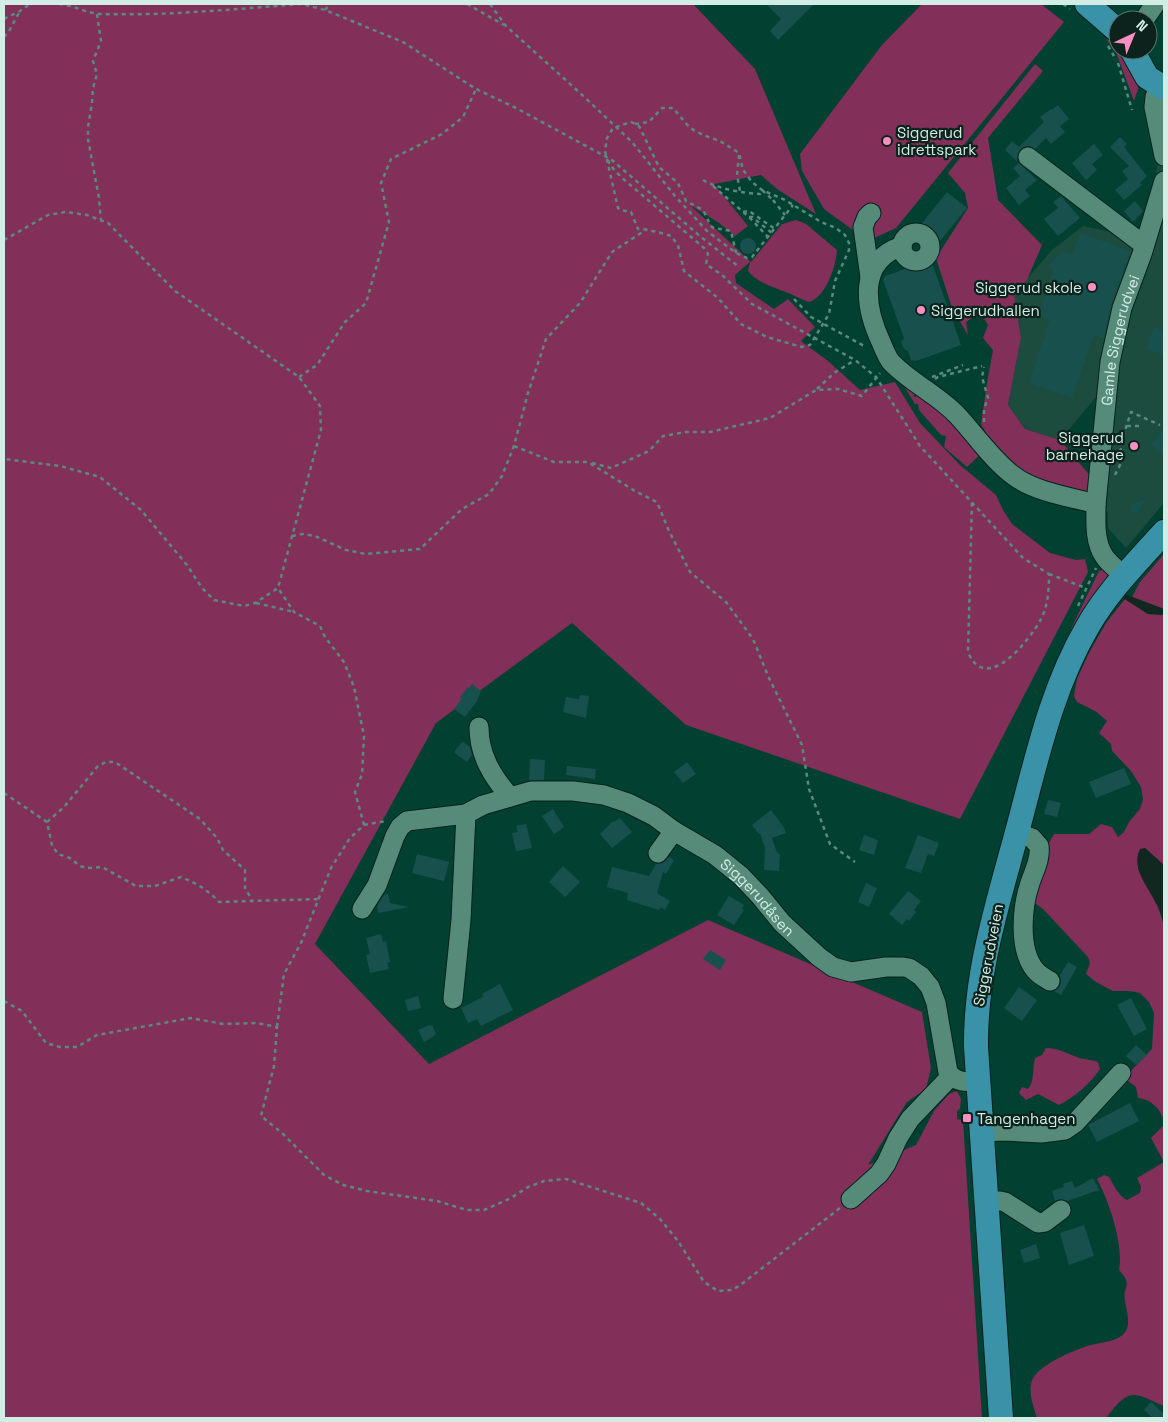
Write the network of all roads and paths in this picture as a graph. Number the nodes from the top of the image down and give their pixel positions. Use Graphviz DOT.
graph roads {
  1 [pos="30,4"];
  2 [pos="59,4"];
  3 [pos="330,4"];
  4 [pos="466,4"];
  5 [pos="490,4"];
  6 [pos="1063,4"];
  7 [pos="1079,7"];
  8 [pos="325,10"];
  9 [pos="20,11"];
  10 [pos="97,14"];
  11 [pos="4,19"];
  12 [pos="506,26"];
  13 [pos="1108,33"];
  14 [pos="4,37"];
  15 [pos="1117,60"];
  16 [pos="1137,60"];
  17 [pos="1162,87"];
  18 [pos="476,89"];
  19 [pos="1132,110"];
  20 [pos="1160,118"];
  21 [pos="635,124"];
  22 [pos="616,126"];
  23 [pos="740,153"];
  24 [pos="1164,156"];
  25 [pos="606,157"];
  26 [pos="1028,157"];
  27 [pos="703,180"];
  28 [pos="1164,181"];
  29 [pos="712,185"];
  30 [pos="762,190"];
  31 [pos="740,191"];
  32 [pos="768,192"];
  33 [pos="773,200"];
  34 [pos="793,205"];
  35 [pos="741,212"];
  36 [pos="871,213"];
  37 [pos="785,216"];
  38 [pos="749,217"];
  39 [pos="101,220"];
  40 [pos="647,229"];
  41 [pos="775,229"];
  42 [pos="772,233"];
  43 [pos="768,237"];
  44 [pos="4,240"];
  45 [pos="1144,245"];
  46 [pos="902,246"];
  47 [pos="736,253"];
  48 [pos="739,267"];
  49 [pos="870,277"];
  50 [pos="794,299"];
  51 [pos="822,325"];
  52 [pos="814,337"];
  53 [pos="855,360"];
  54 [pos="890,361"];
  55 [pos="963,365"];
  56 [pos="299,377"];
  57 [pos="876,377"];
  58 [pos="929,382"];
  59 [pos="816,390"];
  60 [pos="1160,425"];
  61 [pos="986,426"];
  62 [pos="1142,426"];
  63 [pos="514,446"];
  64 [pos="4,459"];
  65 [pos="588,462"];
  66 [pos="972,501"];
  67 [pos="1096,504"];
  68 [pos="1164,532"];
  69 [pos="292,536"];
  70 [pos="1049,574"];
  71 [pos="1124,576"];
  72 [pos="278,588"];
  73 [pos="1086,588"];
  74 [pos="255,603"];
  75 [pos="294,612"];
  76 [pos="479,727"];
  77 [pos="4,793"];
  78 [pos="510,797"];
  79 [pos="466,814"];
  80 [pos="47,822"];
  81 [pos="674,831"];
  82 [pos="1017,833"];
  83 [pos="658,853"];
  84 [pos="855,862"];
  85 [pos="319,899"];
  86 [pos="252,900"];
  87 [pos="362,909"];
  88 [pos="1050,981"];
  89 [pos="453,999"];
  90 [pos="4,1000"];
  91 [pos="278,1027"];
  92 [pos="1121,1073"];
  93 [pos="951,1076"];
  94 [pos="978,1082"];
  95 [pos="982,1132"];
  96 [pos="851,1199"];
  97 [pos="987,1201"];
  98 [pos="1061,1210"];
  99 [pos="1001,1418"];
  1 -- 9 [label="path"];
  2 -- 10 [label="path"];
  3 -- 8 [label="path"];
  4 -- 12 [label="path"];
  5 -- 12 [label="path"];
  6 -- 7 [label="path"];
  7 -- 13 [label="main road"];
  8 -- 10 [label="path"];
  8 -- 18 [label="path"];
  9 -- 11 [label="path"];
  9 -- 14 [label="path"];
  10 -- 39 [label="path"];
  12 -- 22 [label="path"];
  15 -- 19 [label="path"];
  16 -- 17 [label="main road"];
  17 -- 20 [label="street"];
  18 -- 25 [label="path"];
  18 -- 56 [label="path"];
  20 -- 24 [label="street"];
  21 -- 22 [label="path"];
  21 -- 23 [label="path"];
  21 -- 47 [label="path"];
  22 -- 25 [label="path"];
  22 -- 47 [label="path"];
  23 -- 30 [label="path"];
  23 -- 31 [label="path"];
  25 -- 40 [label="path"];
  25 -- 48 [label="path"];
  25 -- 52 [label="path"];
  26 -- 45 [label="street"];
  27 -- 29 [label="path"];
  28 -- 45 [label="street, Gamle Siggerudvei"];
  29 -- 31 [label="path"];
  29 -- 35 [label="path"];
  30 -- 31 [label="path"];
  30 -- 32 [label="path"];
  30 -- 33 [label="path"];
  32 -- 33 [label="path"];
  32 -- 34 [label="path"];
  33 -- 37 [label="path"];
  34 -- 37 [label="path"];
  34 -- 51 [label="path"];
  35 -- 38 [label="path"];
  35 -- 41 [label="path"];
  36 -- 49 [label="street"];
  37 -- 41 [label="path"];
  38 -- 42 [label="path"];
  38 -- 43 [label="path"];
  39 -- 44 [label="path"];
  39 -- 56 [label="path"];
  40 -- 52 [label="path"];
  40 -- 63 [label="path"];
  41 -- 42 [label="path"];
  42 -- 43 [label="path"];
  43 -- 47 [label="path"];
  45 -- 67 [label="street, Gamle Siggerudvei"];
  46 -- 49 [label="street"];
  49 -- 54 [label="street"];
  50 -- 51 [label="path"];
  51 -- 52 [label="path"];
  51 -- 54 [label="path"];
  52 -- 53 [label="path"];
  53 -- 57 [label="path"];
  53 -- 59 [label="path"];
  54 -- 57 [label="path"];
  54 -- 58 [label="street"];
  55 -- 58 [label="path"];
  56 -- 69 [label="path"];
  57 -- 59 [label="path"];
  57 -- 66 [label="path"];
  58 -- 61 [label="path"];
  58 -- 67 [label="street"];
  59 -- 65 [label="path"];
  60 -- 62 [label="path"];
  63 -- 65 [label="path"];
  63 -- 69 [label="path"];
  64 -- 74 [label="path"];
  65 -- 84 [label="path"];
  66 -- 70 [label="path"];
  66 -- 70 [label="path"];
  67 -- 71 [label="street, Gamle Siggerudvei"];
  68 -- 71 [label="main road, Siggerudveien"];
  69 -- 72 [label="path"];
  70 -- 73 [label="path"];
  71 -- 82 [label="main road, Siggerudveien"];
  72 -- 74 [label="path"];
  72 -- 75 [label="path"];
  74 -- 75 [label="path"];
  75 -- 85 [label="path"];
  76 -- 78 [label="street"];
  77 -- 80 [label="path"];
  78 -- 79 [label="street, Siggerudåsen"];
  78 -- 81 [label="street, Siggerudåsen"];
  79 -- 87 [label="street, Siggerudåsen"];
  79 -- 89 [label="street"];
  80 -- 86 [label="path"];
  80 -- 86 [label="path"];
  81 -- 83 [label="street"];
  81 -- 93 [label="street, Siggerudåsen"];
  82 -- 88 [label="street"];
  82 -- 94 [label="main road, Siggerudveien"];
  85 -- 86 [label="path"];
  85 -- 91 [label="path"];
  90 -- 91 [label="path"];
  91 -- 96 [label="path"];
  92 -- 95 [label="street"];
  93 -- 94 [label="street"];
  93 -- 96 [label="street"];
  94 -- 95 [label="main road, Siggerudveien"];
  95 -- 97 [label="main road, Siggerudveien"];
  97 -- 98 [label="street"];
  97 -- 99 [label="main road, Siggerudveien"];
}
